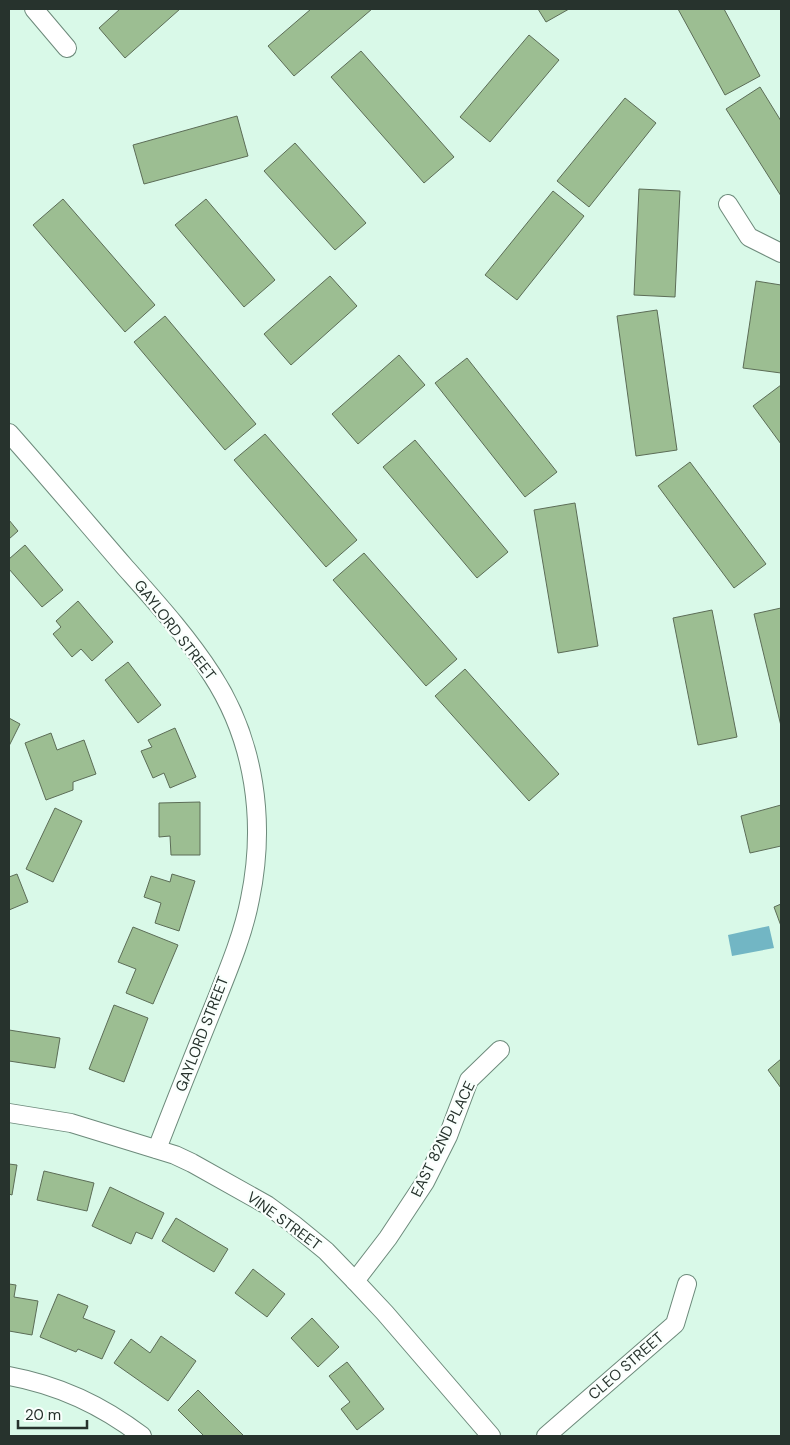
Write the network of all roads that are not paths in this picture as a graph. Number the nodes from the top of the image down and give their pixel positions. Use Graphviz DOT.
graph roads {
  1 [pos="34,9"];
  2 [pos="67,48"];
  3 [pos="728,204"];
  4 [pos="781,252"];
  5 [pos="9,433"];
  6 [pos="500,1050"];
  7 [pos="9,1113"];
  8 [pos="157,1149"];
  9 [pos="355,1281"];
  10 [pos="687,1284"];
  11 [pos="9,1376"];
  12 [pos="142,1436"];
  13 [pos="491,1436"];
  14 [pos="546,1436"];
  1 -- 2 [label="street"];
  3 -- 4 [label="street"];
  5 -- 8 [label="street, GAYLORD STREET"];
  6 -- 9 [label="street, EAST 82ND PLACE"];
  7 -- 8 [label="street, VINE STREET"];
  8 -- 9 [label="street, VINE STREET"];
  9 -- 13 [label="street, VINE STREET"];
  10 -- 14 [label="street, CLEO STREET"];
  11 -- 12 [label="street"];
}
